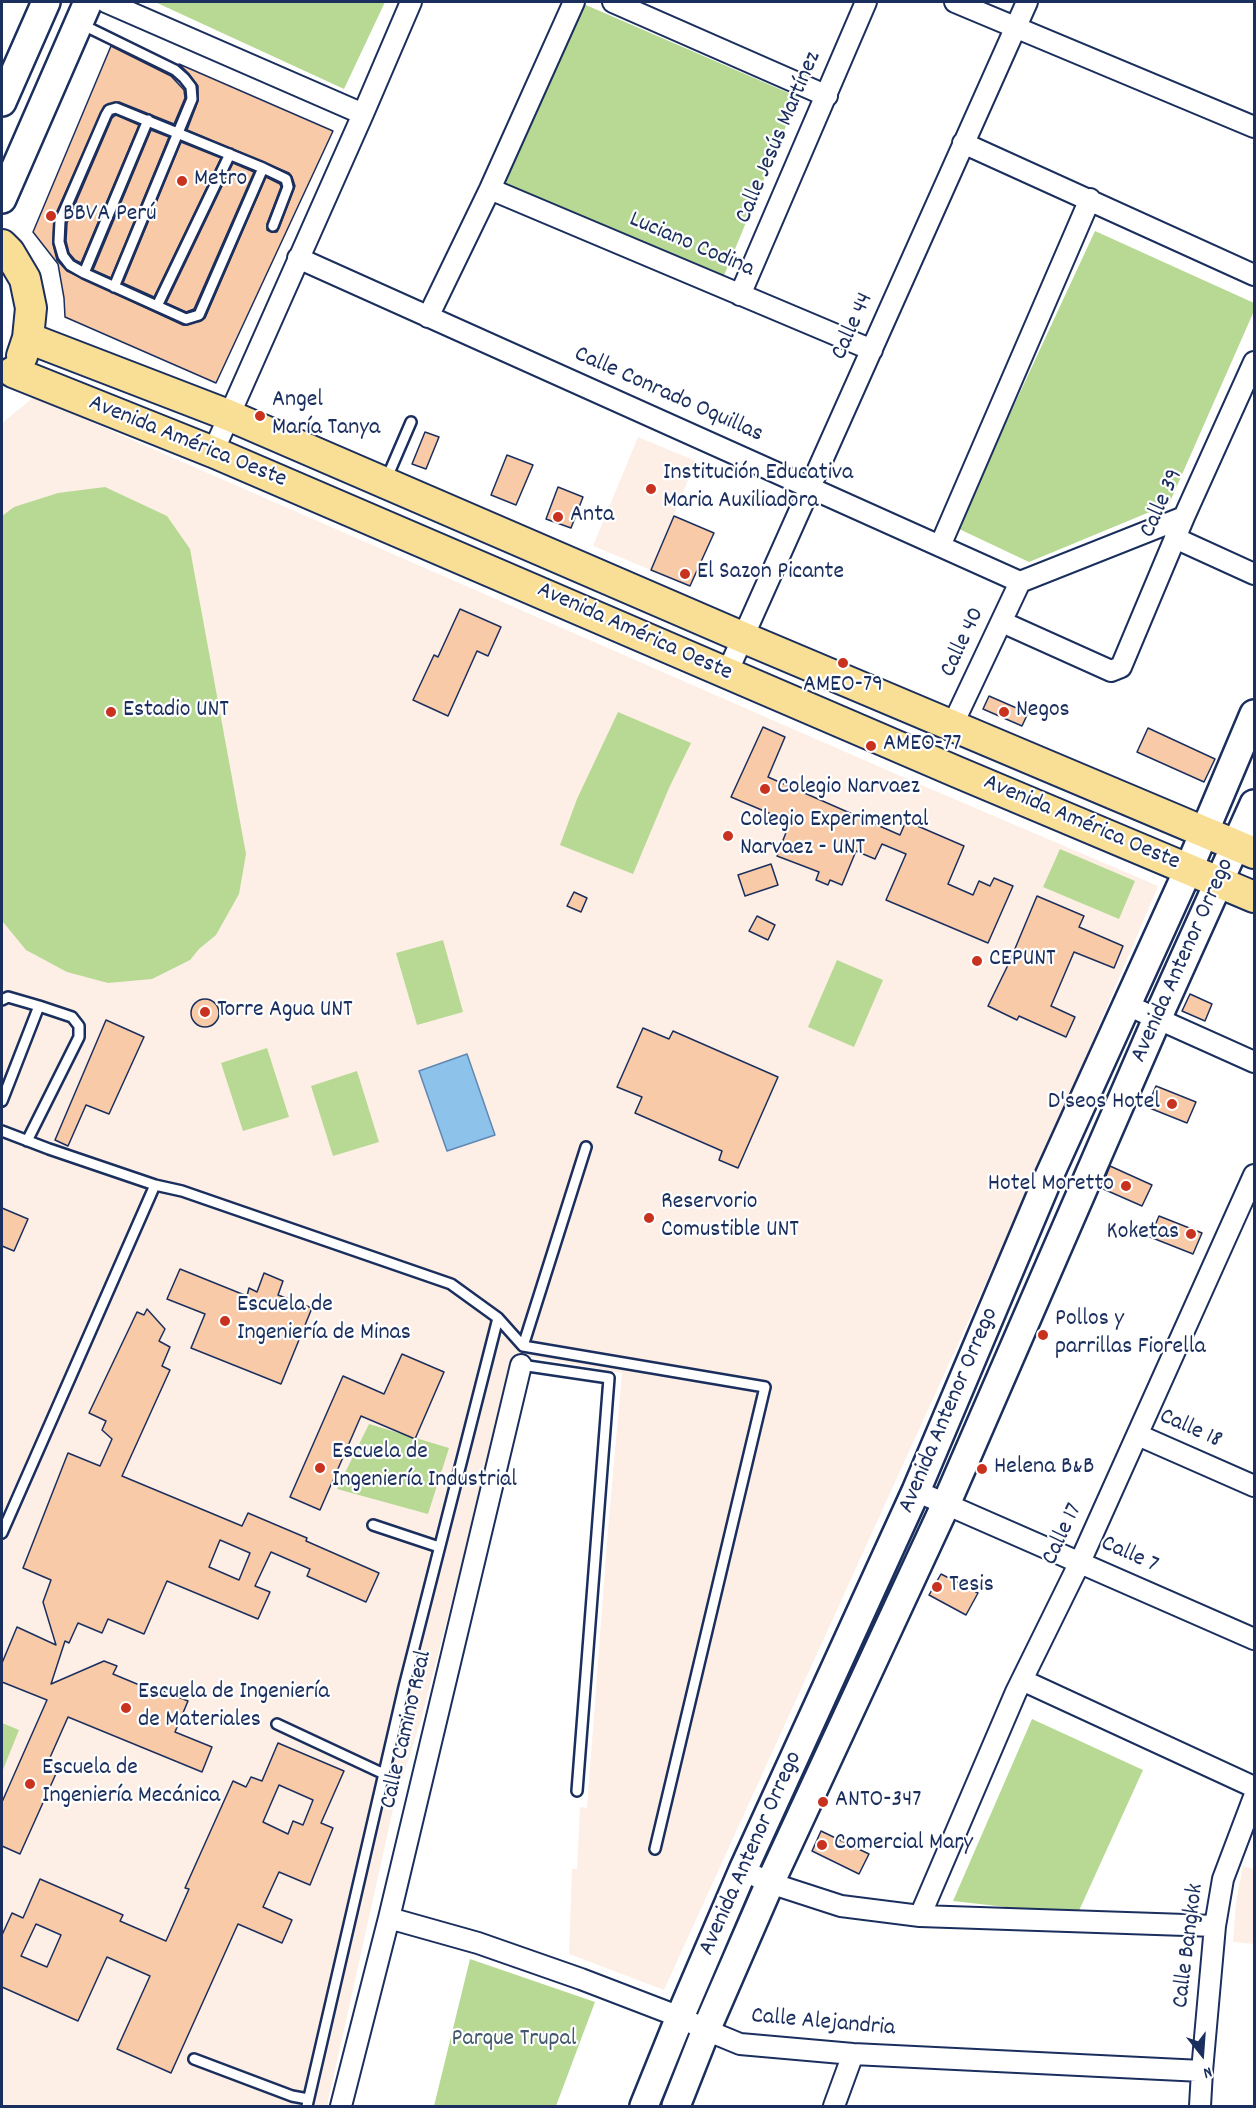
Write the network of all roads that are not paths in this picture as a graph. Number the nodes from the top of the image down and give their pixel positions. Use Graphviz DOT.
graph roads {
  1 [pos="46,2"];
  2 [pos="106,2"];
  3 [pos="411,2"];
  4 [pos="574,2"];
  5 [pos="613,2"];
  6 [pos="866,2"];
  7 [pos="955,2"];
  8 [pos="1027,2"];
  9 [pos="83,12"];
  10 [pos="1016,27"];
  11 [pos="827,96"];
  12 [pos="2,102"];
  13 [pos="363,114"];
  14 [pos="148,120"];
  15 [pos="1254,127"];
  16 [pos="178,133"];
  17 [pos="963,143"];
  18 [pos="230,154"];
  19 [pos="263,168"];
  20 [pos="490,189"];
  21 [pos="2,199"];
  22 [pos="1090,200"];
  23 [pos="273,226"];
  24 [pos="2,245"];
  25 [pos="298,258"];
  26 [pos="84,273"];
  27 [pos="1254,275"];
  28 [pos="114,287"];
  29 [pos="740,295"];
  30 [pos="157,306"];
  31 [pos="428,317"];
  32 [pos="28,338"];
  33 [pos="872,350"];
  34 [pos="1254,362"];
  35 [pos="7,378"];
  36 [pos="228,415"];
  37 [pos="411,422"];
  38 [pos="213,452"];
  39 [pos="385,482"];
  40 [pos="810,488"];
  41 [pos="1184,517"];
  42 [pos="1175,538"];
  43 [pos="940,546"];
  44 [pos="1254,573"];
  45 [pos="1020,582"];
  46 [pos="1002,622"];
  47 [pos="742,637"];
  48 [pos="727,673"];
  49 [pos="1254,714"];
  50 [pos="952,726"];
  51 [pos="1247,752"];
  52 [pos="1254,804"];
  53 [pos="1204,832"];
  54 [pos="1245,849"];
  55 [pos="1189,868"];
  56 [pos="1220,882"];
  57 [pos="1254,897"];
  58 [pos="2,1000"];
  59 [pos="1127,1005"];
  60 [pos="39,1006"];
  61 [pos="1157,1019"];
  62 [pos="1254,1062"];
  63 [pos="2,1101"];
  64 [pos="2,1131"];
  65 [pos="27,1141"];
  66 [pos="586,1147"];
  67 [pos="1254,1175"];
  68 [pos="155,1185"];
  69 [pos="498,1318"];
  70 [pos="522,1355"];
  71 [pos="1138,1435"];
  72 [pos="1254,1486"];
  73 [pos="916,1491"];
  74 [pos="946,1504"];
  75 [pos="373,1525"];
  76 [pos="2,1533"];
  77 [pos="439,1547"];
  78 [pos="1080,1562"];
  79 [pos="1254,1639"];
  80 [pos="1022,1680"];
  81 [pos="277,1724"];
  82 [pos="384,1774"];
  83 [pos="1254,1787"];
  84 [pos="577,1791"];
  85 [pos="1254,1797"];
  86 [pos="655,1849"];
  87 [pos="743,1870"];
  88 [pos="770,1883"];
  89 [pos="920,1916"];
  90 [pos="389,1918"];
  91 [pos="1215,1926"];
  92 [pos="680,2017"];
  93 [pos="706,2030"];
  94 [pos="853,2054"];
  95 [pos="194,2059"];
  96 [pos="1202,2071"];
  97 [pos="308,2103"];
  98 [pos="341,2106"];
  99 [pos="644,2106"];
  100 [pos="676,2106"];
  101 [pos="834,2106"];
  102 [pos="1200,2106"];
  1 -- 12 [label="street"];
  2 -- 13 [label="street"];
  3 -- 13 [label="street"];
  4 -- 20 [label="street"];
  5 -- 11 [label="street"];
  6 -- 11 [label="street, Calle Jesús Martínez"];
  7 -- 10 [label="street"];
  8 -- 10 [label="street, Calle 44"];
  9 -- 16 [label="lane"];
  9 -- 21 [label="street"];
  10 -- 15 [label="street"];
  10 -- 17 [label="street, Calle 44"];
  11 -- 29 [label="street, Calle Jesús Martínez"];
  13 -- 25 [label="street"];
  14 -- 16 [label="lane"];
  14 -- 26 [label="lane"];
  14 -- 26 [label="lane"];
  16 -- 18 [label="lane"];
  16 -- 28 [label="lane"];
  17 -- 22 [label="street"];
  17 -- 33 [label="street, Calle 44"];
  18 -- 19 [label="lane"];
  18 -- 30 [label="lane"];
  19 -- 23 [label="lane"];
  19 -- 30 [label="lane"];
  20 -- 29 [label="street, Luciano Codina"];
  20 -- 31 [label="street"];
  22 -- 27 [label="street"];
  22 -- 43 [label="street"];
  24 -- 32 [label="main road"];
  25 -- 31 [label="street, Calle Conrado Oquillas"];
  25 -- 36 [label="street"];
  26 -- 28 [label="lane"];
  28 -- 30 [label="lane"];
  29 -- 33 [label="street, Luciano Codina"];
  31 -- 40 [label="street, Calle Conrado Oquillas"];
  32 -- 35 [label="main road"];
  32 -- 36 [label="main road, Avenida América Oeste"];
  33 -- 40 [label="street, Calle 44"];
  34 -- 41 [label="street, Calle 39"];
  35 -- 38 [label="main road, Avenida América Oeste"];
  36 -- 38 [label="street"];
  36 -- 39 [label="main road, Avenida América Oeste"];
  37 -- 39 [label="lane"];
  38 -- 48 [label="main road, Avenida América Oeste"];
  39 -- 47 [label="main road, Avenida América Oeste"];
  40 -- 43 [label="street, Calle Conrado Oquillas"];
  40 -- 47 [label="street, Calle 44"];
  41 -- 42 [label="street, Calle 39"];
  41 -- 45 [label="street"];
  42 -- 44 [label="street"];
  42 -- 46 [label="street, Calle 39"];
  43 -- 45 [label="street, Calle Conrado Oquillas"];
  45 -- 46 [label="street, Calle 40"];
  46 -- 50 [label="street, Calle 40"];
  47 -- 48 [label="street, Calle 44"];
  47 -- 50 [label="main road, Avenida América Oeste"];
  48 -- 55 [label="main road, Avenida América Oeste"];
  49 -- 51 [label="street, Avenida Antenor Orrego"];
  50 -- 53 [label="main road, Avenida América Oeste"];
  51 -- 53 [label="street, Avenida Antenor Orrego"];
  52 -- 54 [label="street, Avenida Antenor Orrego"];
  53 -- 54 [label="main road, Avenida América Oeste"];
  53 -- 55 [label="street, Avenida Antenor Orrego"];
  54 -- 56 [label="street, Avenida Antenor Orrego"];
  55 -- 56 [label="main road, Avenida América Oeste"];
  55 -- 59 [label="street, Avenida Antenor Orrego"];
  56 -- 57 [label="main road, Avenida América Oeste"];
  56 -- 61 [label="street, Avenida Antenor Orrego"];
  58 -- 60 [label="lane"];
  59 -- 61 [label="street"];
  59 -- 73 [label="street, Avenida Antenor Orrego"];
  60 -- 63 [label="lane"];
  60 -- 65 [label="lane"];
  61 -- 62 [label="street"];
  61 -- 74 [label="street, Avenida Antenor Orrego"];
  64 -- 65 [label="lane"];
  65 -- 68 [label="lane"];
  66 -- 70 [label="lane"];
  67 -- 71 [label="street, Calle 17"];
  68 -- 69 [label="lane"];
  68 -- 76 [label="lane"];
  69 -- 70 [label="lane"];
  69 -- 77 [label="lane"];
  70 -- 84 [label="lane"];
  70 -- 86 [label="lane"];
  70 -- 90 [label="street, Calle Camino Real"];
  71 -- 72 [label="street, Calle 18"];
  71 -- 78 [label="street, Calle 17"];
  73 -- 74 [label="street, Calle 7"];
  73 -- 87 [label="street, Avenida Antenor Orrego"];
  74 -- 78 [label="street, Calle 7"];
  74 -- 88 [label="street, Avenida Antenor Orrego"];
  75 -- 77 [label="lane"];
  77 -- 82 [label="lane"];
  78 -- 79 [label="street, Calle 7"];
  78 -- 80 [label="street, Calle 17"];
  80 -- 83 [label="street"];
  80 -- 89 [label="street, Calle 17"];
  81 -- 82 [label="lane"];
  82 -- 97 [label="lane"];
  85 -- 91 [label="street, Calle Bangkok"];
  87 -- 88 [label="street"];
  87 -- 92 [label="street, Avenida Antenor Orrego"];
  88 -- 89 [label="street"];
  88 -- 93 [label="street, Avenida Antenor Orrego"];
  89 -- 91 [label="street"];
  90 -- 92 [label="street, Calle Alejandria"];
  90 -- 98 [label="street, Calle Camino Real"];
  91 -- 96 [label="street, Calle Bangkok"];
  92 -- 93 [label="street, Calle Alejandria"];
  92 -- 99 [label="street, Avenida Antenor Orrego"];
  93 -- 94 [label="street, Calle Alejandria"];
  93 -- 100 [label="street, Avenida Antenor Orrego"];
  94 -- 96 [label="street, Calle Alejandria"];
  94 -- 101 [label="street"];
  95 -- 97 [label="lane"];
  96 -- 102 [label="street, Calle Bangkok"];
}
